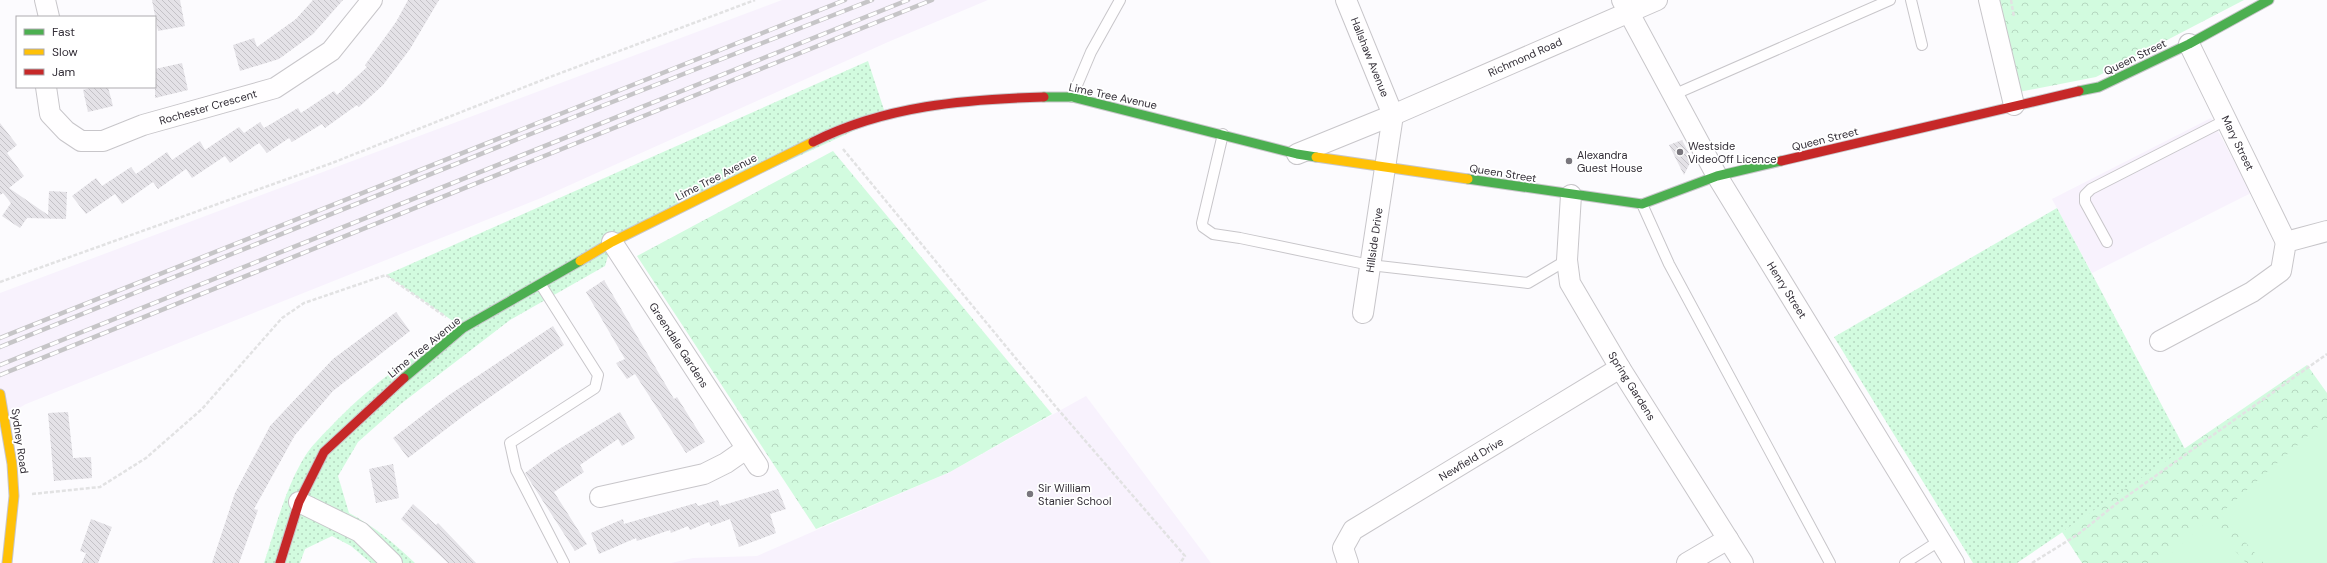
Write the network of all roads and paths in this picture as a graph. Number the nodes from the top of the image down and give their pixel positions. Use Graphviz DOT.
graph roads {
  1 [pos="45,0"];
  2 [pos="372,0"];
  3 [pos="755,0"];
  4 [pos="1120,0"];
  5 [pos="1346,0"];
  6 [pos="1657,0"];
  7 [pos="1890,0"];
  8 [pos="1911,0"];
  9 [pos="1989,0"];
  10 [pos="2269,0"];
  11 [pos="1625,6"];
  12 [pos="49,16"];
  13 [pos="2189,44"];
  14 [pos="1922,45"];
  15 [pos="46,88"];
  16 [pos="1673,95"];
  17 [pos="1072,97"];
  18 [pos="2014,105"];
  19 [pos="1393,115"];
  20 [pos="2226,120"];
  21 [pos="830,133"];
  22 [pos="1223,134"];
  23 [pos="1297,154"];
  24 [pos="1384,167"];
  25 [pos="1717,176"];
  26 [pos="1571,195"];
  27 [pos="1642,204"];
  28 [pos="2327,231"];
  29 [pos="612,242"];
  30 [pos="2107,242"];
  31 [pos="2286,242"];
  32 [pos="1567,260"];
  33 [pos="1370,265"];
  34 [pos="0,282"];
  35 [pos="541,285"];
  36 [pos="1364,313"];
  37 [pos="463,328"];
  38 [pos="2160,341"];
  39 [pos="2327,354"];
  40 [pos="1620,368"];
  41 [pos="0,394"];
  42 [pos="746,449"];
  43 [pos="758,466"];
  44 [pos="14,496"];
  45 [pos="600,496"];
  46 [pos="300,502"];
  47 [pos="1728,538"];
  48 [pos="1940,541"];
  49 [pos="7,563"];
  50 [pos="280,563"];
  51 [pos="392,563"];
  52 [pos="564,563"];
  53 [pos="1180,563"];
  54 [pos="1348,563"];
  55 [pos="1688,563"];
  56 [pos="1743,563"];
  57 [pos="1830,563"];
  58 [pos="1905,563"];
  59 [pos="1954,563"];
  60 [pos="2032,563"];
  1 -- 12 [label="street"];
  2 -- 15 [label="street, Rochester Crescent"];
  3 -- 34 [label="path"];
  4 -- 17 [label="lane"];
  5 -- 19 [label="street, Hallshaw Avenue"];
  6 -- 11 [label="street, Richmond Road"];
  7 -- 16 [label="lane"];
  8 -- 14 [label="lane"];
  9 -- 18 [label="street"];
  10 -- 13 [label="street, Queen Street"];
  11 -- 16 [label="street, Henry Street"];
  11 -- 19 [label="street, Richmond Road"];
  13 -- 18 [label="street, Queen Street"];
  13 -- 20 [label="street, Mary Street"];
  16 -- 25 [label="street, Henry Street"];
  17 -- 21 [label="street, Lime Tree Avenue"];
  17 -- 22 [label="street, Lime Tree Avenue"];
  18 -- 25 [label="street, Queen Street"];
  19 -- 23 [label="street, Richmond Road"];
  19 -- 24 [label="street"];
  20 -- 30 [label="lane"];
  20 -- 31 [label="street, Mary Street"];
  21 -- 29 [label="street, Lime Tree Avenue"];
  21 -- 53 [label="path"];
  22 -- 23 [label="street, Lime Tree Avenue"];
  22 -- 33 [label="lane"];
  23 -- 24 [label="street, Queen Street"];
  24 -- 26 [label="street, Queen Street"];
  24 -- 33 [label="street, Hillside Drive"];
  25 -- 27 [label="street, Queen Street"];
  25 -- 48 [label="street, Henry Street"];
  26 -- 27 [label="street, Queen Street"];
  26 -- 32 [label="street, Spring Gardens"];
  27 -- 57 [label="lane"];
  28 -- 31 [label="street"];
  29 -- 35 [label="street, Lime Tree Avenue"];
  29 -- 42 [label="street, Greendale Gardens"];
  31 -- 38 [label="street"];
  32 -- 33 [label="lane"];
  32 -- 40 [label="street, Spring Gardens"];
  33 -- 36 [label="street, Hillside Drive"];
  35 -- 37 [label="street, Lime Tree Avenue"];
  35 -- 52 [label="lane"];
  37 -- 44 [label="path"];
  37 -- 46 [label="street, Lime Tree Avenue"];
  39 -- 60 [label="path"];
  40 -- 47 [label="street, Spring Gardens"];
  40 -- 54 [label="street, Newfield Drive"];
  41 -- 44 [label="street, Sydney Road"];
  42 -- 43 [label="street, Greendale Gardens"];
  42 -- 45 [label="street"];
  44 -- 49 [label="street, Sydney Road"];
  46 -- 50 [label="street, Lime Tree Avenue"];
  46 -- 51 [label="street"];
  47 -- 55 [label="street"];
  47 -- 56 [label="street, Spring Gardens"];
  48 -- 58 [label="lane"];
  48 -- 59 [label="street, Henry Street"];
}
